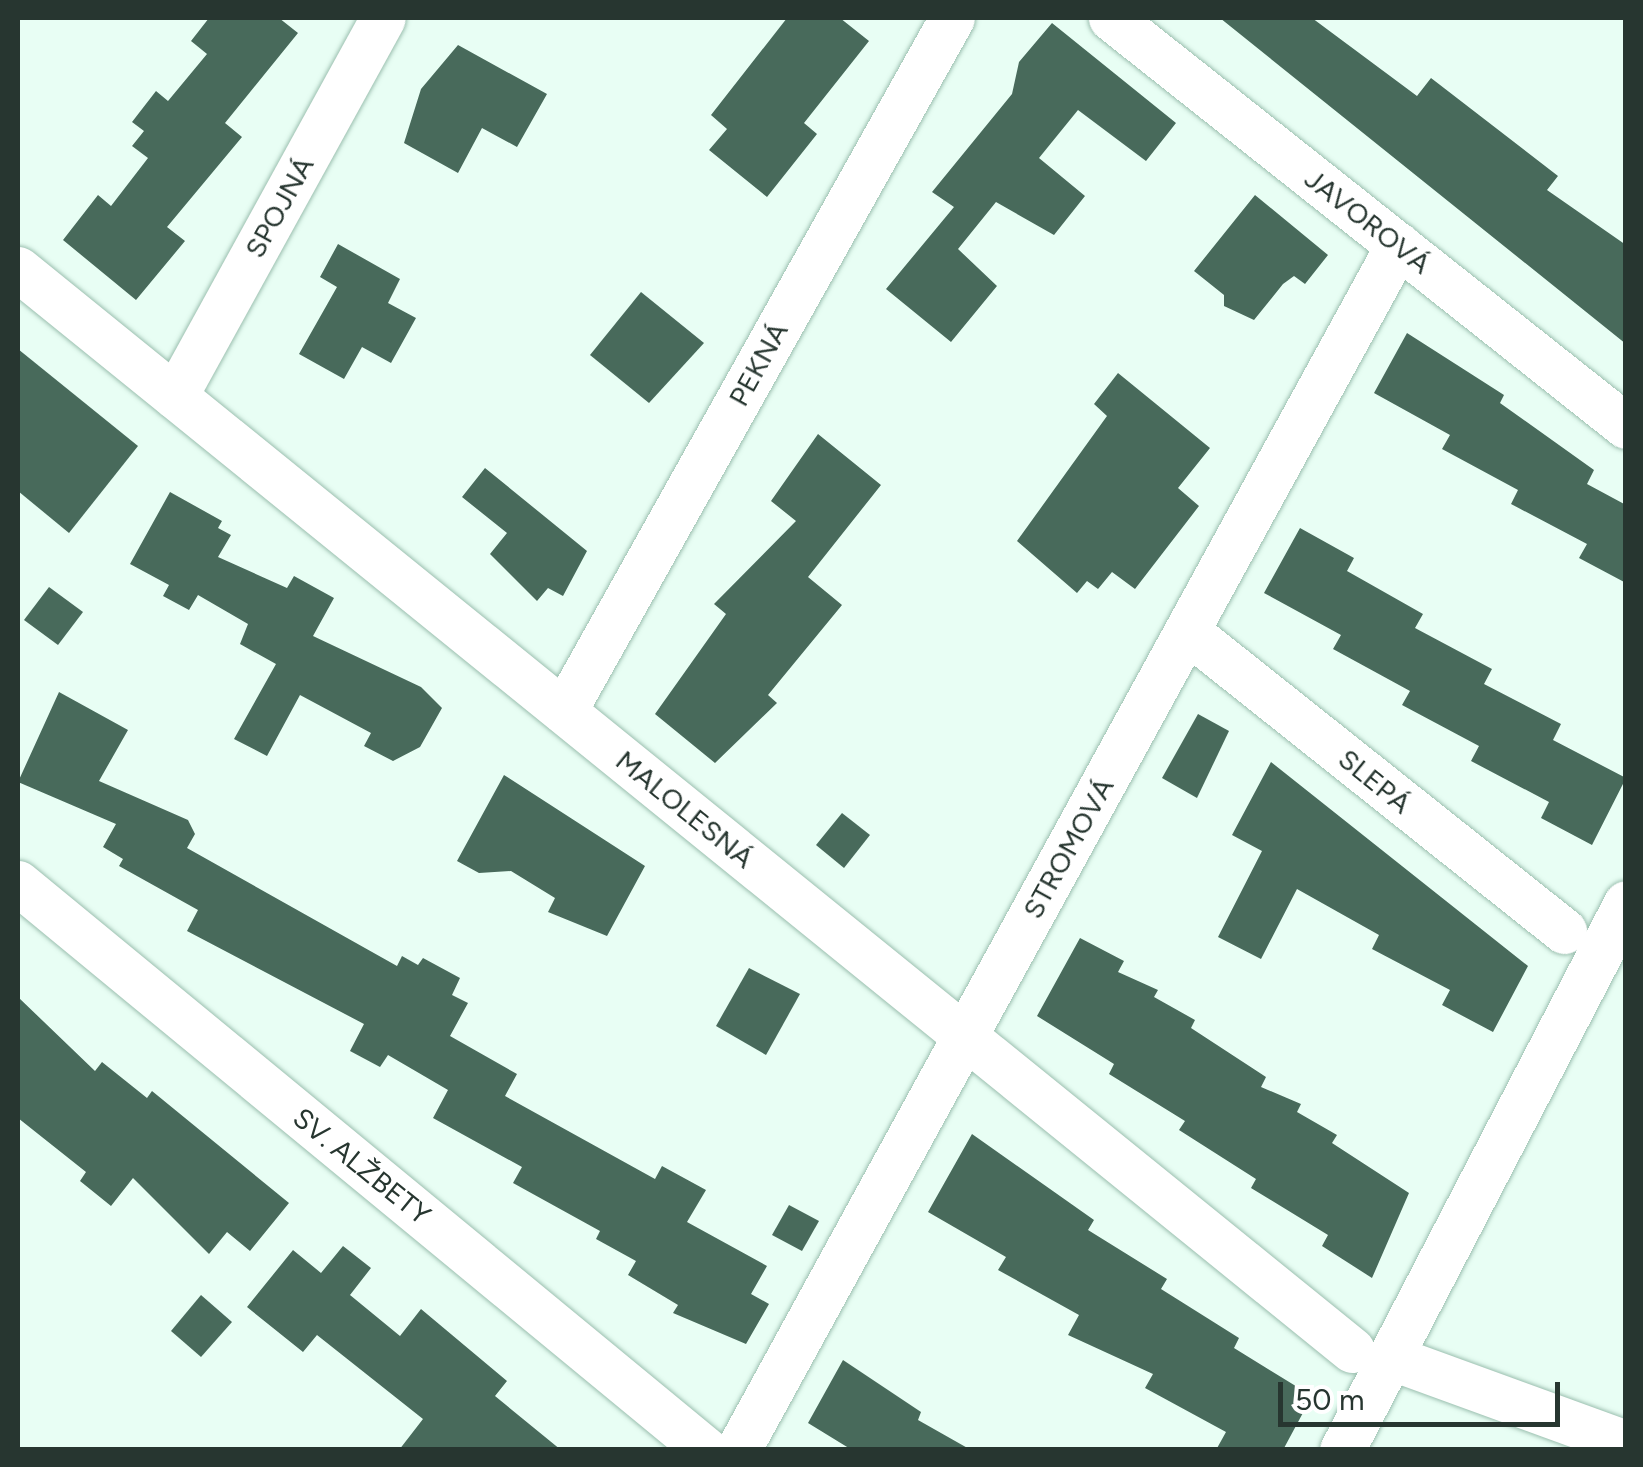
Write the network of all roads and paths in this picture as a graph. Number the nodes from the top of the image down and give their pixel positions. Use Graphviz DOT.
graph roads {
  1 [pos="384,18"];
  2 [pos="952,18"];
  3 [pos="1110,18"];
  4 [pos="1398,245"];
  5 [pos="18,269"];
  6 [pos="175,396"];
  7 [pos="1626,426"];
  8 [pos="1187,631"];
  9 [pos="564,711"];
  10 [pos="18,883"];
  11 [pos="1626,903"];
  12 [pos="1598,942"];
  13 [pos="965,1036"];
  14 [pos="1371,1353"];
  15 [pos="1626,1443"];
  16 [pos="706,1450"];
  17 [pos="738,1450"];
  18 [pos="1342,1450"];
  1 -- 6 [label="street, SPOJNÁ"];
  2 -- 9 [label="street, PEKNÁ"];
  3 -- 4 [label="street, JAVOROVÁ"];
  4 -- 7 [label="street, JAVOROVÁ"];
  4 -- 8 [label="street, STROMOVÁ"];
  5 -- 6 [label="street, MALOLESNÁ"];
  6 -- 9 [label="street, MALOLESNÁ"];
  8 -- 12 [label="street, SLEPÁ"];
  8 -- 13 [label="street, STROMOVÁ"];
  9 -- 13 [label="street, MALOLESNÁ"];
  10 -- 16 [label="street, SV. ALŽBETY"];
  11 -- 12 [label="street"];
  12 -- 14 [label="street"];
  13 -- 14 [label="street, MALOLESNÁ"];
  13 -- 17 [label="street, STROMOVÁ"];
  14 -- 15 [label="street, MALOLESNÁ"];
  14 -- 18 [label="street"];
}
